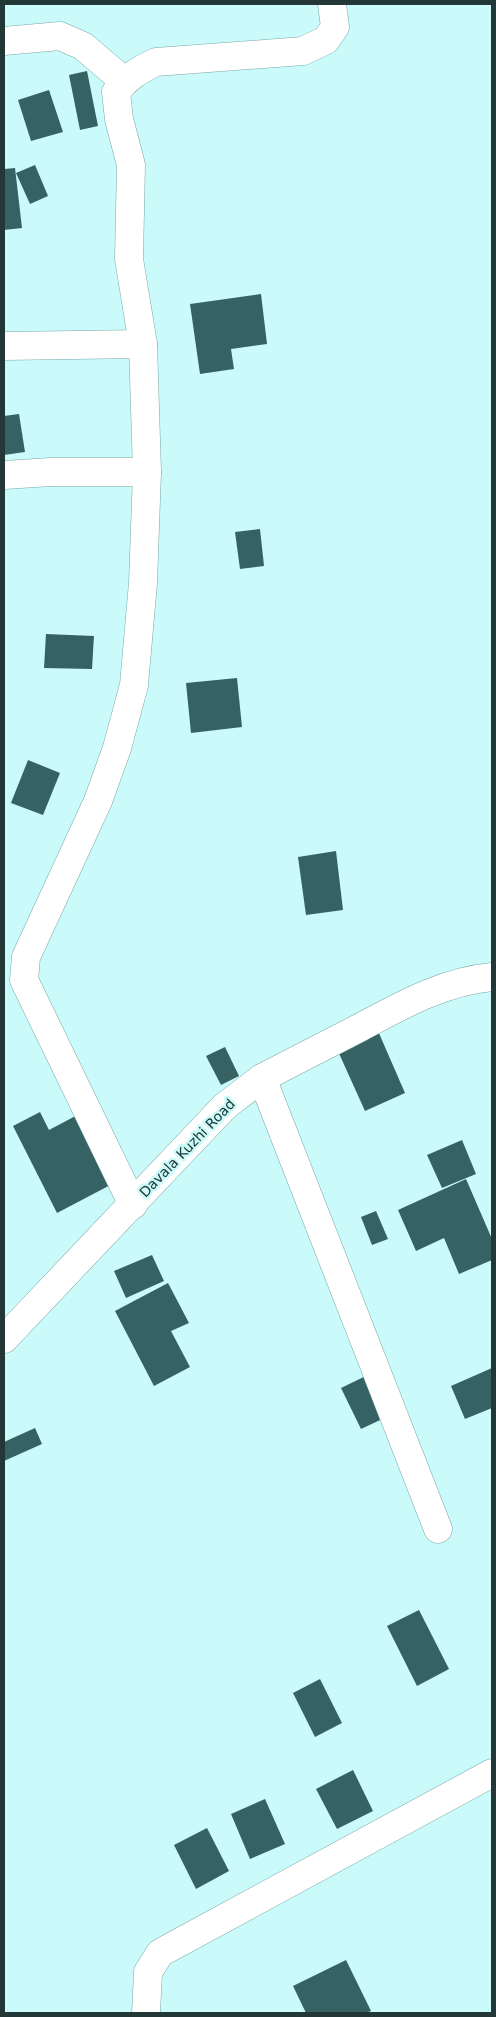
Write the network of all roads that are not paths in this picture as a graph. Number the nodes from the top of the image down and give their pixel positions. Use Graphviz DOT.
graph roads {
  1 [pos="332,4"];
  2 [pos="4,41"];
  3 [pos="124,81"];
  4 [pos="142,344"];
  5 [pos="4,346"];
  6 [pos="147,472"];
  7 [pos="4,475"];
  8 [pos="15,962"];
  9 [pos="492,977"];
  10 [pos="262,1078"];
  11 [pos="132,1204"];
  12 [pos="4,1339"];
  13 [pos="438,1529"];
  14 [pos="492,1772"];
  15 [pos="146,2013"];
  1 -- 3 [label="street"];
  2 -- 3 [label="street"];
  3 -- 4 [label="street"];
  4 -- 5 [label="street"];
  4 -- 6 [label="street"];
  6 -- 7 [label="street"];
  6 -- 8 [label="street"];
  8 -- 11 [label="street"];
  9 -- 10 [label="street, Davala Kuzhi Road"];
  10 -- 11 [label="street, Davala Kuzhi Road"];
  10 -- 13 [label="street"];
  11 -- 12 [label="street, Davala Kuzhi Road"];
  14 -- 15 [label="street"];
}
